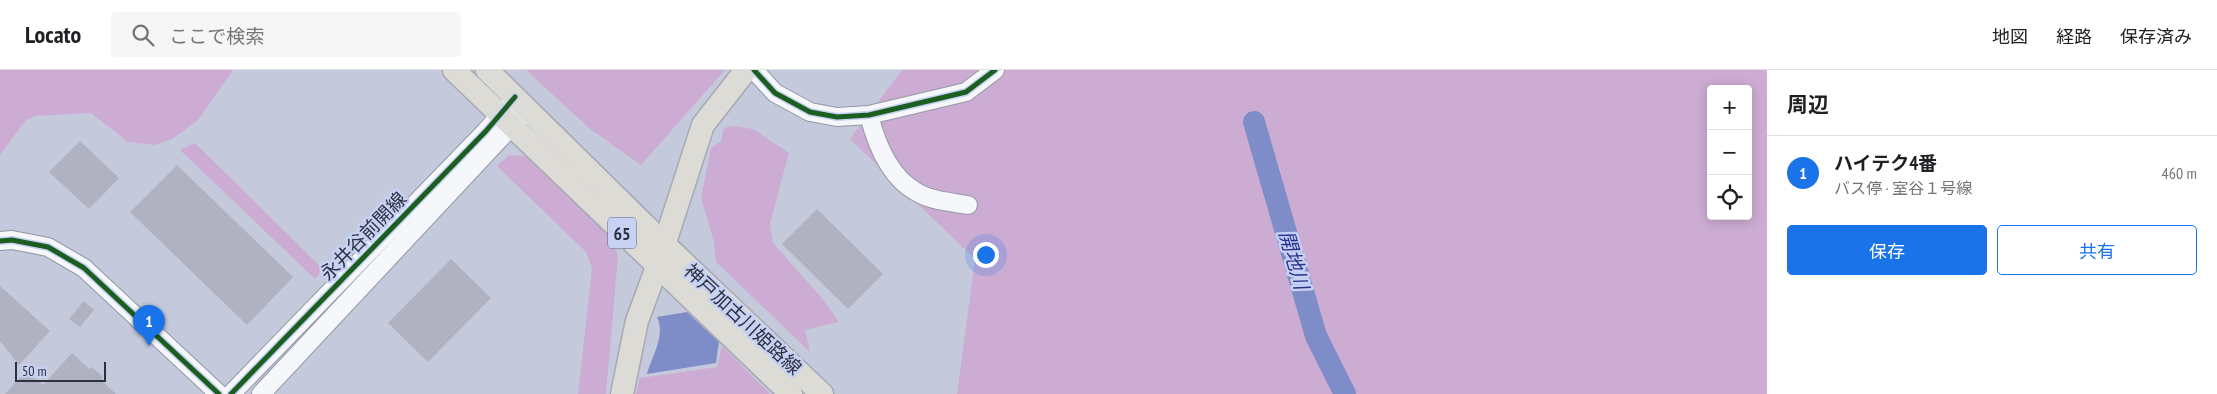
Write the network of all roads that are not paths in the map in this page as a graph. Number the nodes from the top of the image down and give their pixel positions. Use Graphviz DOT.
graph roads {
  1 [pos="454,70"];
  2 [pos="487,70"];
  3 [pos="746,70"];
  4 [pos="754,70"];
  5 [pos="995,70"];
  6 [pos="522,103"];
  7 [pos="869,115"];
  8 [pos="506,120"];
  9 [pos="968,205"];
  10 [pos="0,241"];
  11 [pos="665,245"];
  12 [pos="657,267"];
  13 [pos="219,394"];
  14 [pos="231,394"];
  15 [pos="261,394"];
  16 [pos="622,394"];
  17 [pos="791,394"];
  18 [pos="822,394"];
  1 -- 8 [label="main road, 神戸加古川姫路線 / 65"];
  2 -- 6 [label="main road, 神戸加古川姫路線 / 65"];
  3 -- 11 [label="main road, 神戸加古川姫路線 / 65"];
  4 -- 7 [label="street"];
  5 -- 7 [label="street"];
  6 -- 8 [label="street, 永井谷前開線"];
  6 -- 11 [label="main road, 神戸加古川姫路線 / 65"];
  7 -- 9 [label="street"];
  8 -- 12 [label="main road, 神戸加古川姫路線 / 65"];
  8 -- 14 [label="street, 永井谷前開線"];
  8 -- 15 [label="street, 永井谷前開線"];
  10 -- 13 [label="street"];
  11 -- 12 [label="main road, 神戸加古川姫路線 / 65"];
  11 -- 18 [label="main road, 神戸加古川姫路線 / 65"];
  12 -- 16 [label="main road, 神戸加古川姫路線 / 65"];
  12 -- 17 [label="main road, 神戸加古川姫路線 / 65"];
}
